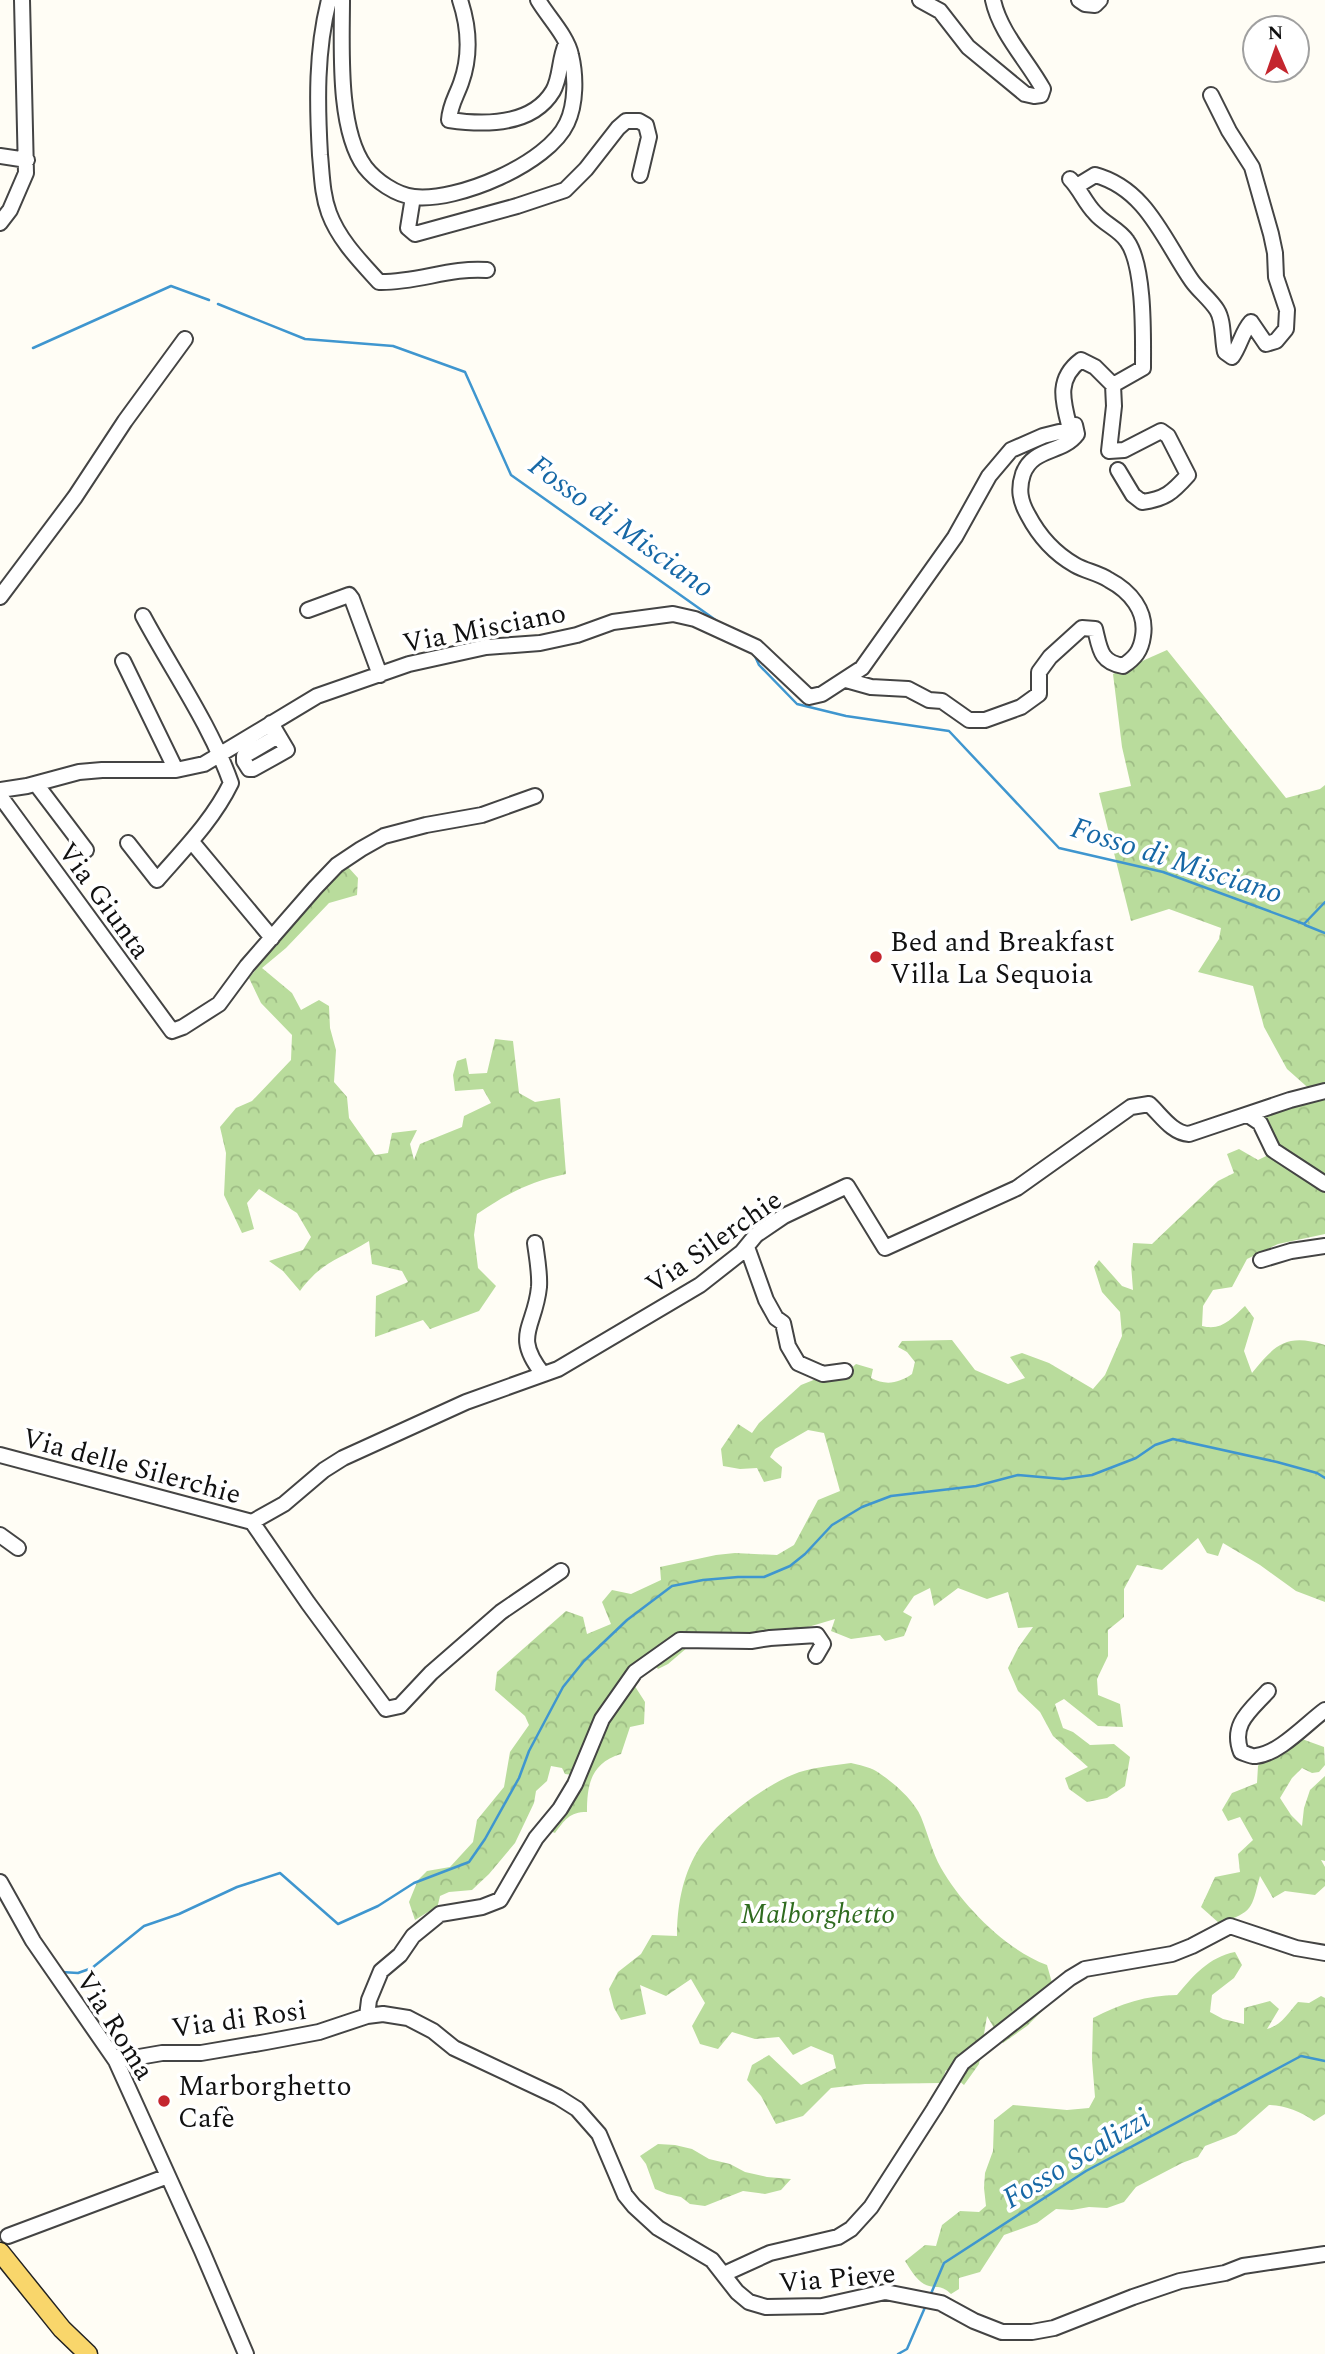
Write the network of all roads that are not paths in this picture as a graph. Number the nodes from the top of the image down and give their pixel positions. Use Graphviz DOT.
graph roads {
  1 [pos="22,0"];
  2 [pos="329,0"];
  3 [pos="342,0"];
  4 [pos="460,0"];
  5 [pos="538,0"];
  6 [pos="920,0"];
  7 [pos="993,0"];
  8 [pos="1079,0"];
  9 [pos="1100,0"];
  10 [pos="566,44"];
  11 [pos="1211,95"];
  12 [pos="0,156"];
  13 [pos="27,160"];
  14 [pos="640,176"];
  15 [pos="412,197"];
  16 [pos="0,223"];
  17 [pos="486,270"];
  18 [pos="185,339"];
  19 [pos="1113,385"];
  20 [pos="1069,425"];
  21 [pos="1118,470"];
  22 [pos="0,597"];
  23 [pos="308,610"];
  24 [pos="142,616"];
  25 [pos="123,661"];
  26 [pos="380,675"];
  27 [pos="846,680"];
  28 [pos="221,755"];
  29 [pos="176,770"];
  30 [pos="36,784"];
  31 [pos="0,790"];
  32 [pos="0,796"];
  33 [pos="535,796"];
  34 [pos="192,842"];
  35 [pos="128,843"];
  36 [pos="86,850"];
  37 [pos="272,938"];
  38 [pos="1325,1091"];
  39 [pos="1248,1115"];
  40 [pos="1325,1184"];
  41 [pos="535,1243"];
  42 [pos="747,1247"];
  43 [pos="1325,1247"];
  44 [pos="1261,1260"];
  45 [pos="845,1371"];
  46 [pos="543,1374"];
  47 [pos="0,1455"];
  48 [pos="252,1522"];
  49 [pos="0,1535"];
  50 [pos="18,1548"];
  51 [pos="561,1571"];
  52 [pos="816,1656"];
  53 [pos="1268,1691"];
  54 [pos="1325,1710"];
  55 [pos="0,1882"];
  56 [pos="1325,1953"];
  57 [pos="367,2016"];
  58 [pos="116,2061"];
  59 [pos="168,2176"];
  60 [pos="4,2244"];
  61 [pos="1325,2254"];
  62 [pos="724,2274"];
  63 [pos="88,2354"];
  64 [pos="246,2354"];
  1 -- 13 [label="street"];
  2 -- 17 [label="street"];
  3 -- 15 [label="street"];
  4 -- 10 [label="street"];
  5 -- 10 [label="street"];
  6 -- 7 [label="street"];
  8 -- 9 [label="street"];
  10 -- 15 [label="street"];
  11 -- 19 [label="street"];
  12 -- 13 [label="street"];
  13 -- 16 [label="street"];
  14 -- 15 [label="street"];
  18 -- 22 [label="street"];
  19 -- 20 [label="street"];
  19 -- 21 [label="street"];
  20 -- 27 [label="street, Via Misciano"];
  20 -- 27 [label="street"];
  23 -- 26 [label="street"];
  24 -- 28 [label="street"];
  25 -- 29 [label="street"];
  26 -- 27 [label="street, Via Misciano"];
  26 -- 28 [label="street, Via Misciano"];
  28 -- 29 [label="street, Via Misciano"];
  28 -- 34 [label="street"];
  29 -- 30 [label="street, Via Misciano"];
  30 -- 31 [label="street, Via Misciano"];
  30 -- 36 [label="street"];
  32 -- 37 [label="street, Via Giunta"];
  33 -- 37 [label="street"];
  34 -- 35 [label="street"];
  34 -- 37 [label="street"];
  38 -- 39 [label="street, Via Silerchie"];
  39 -- 40 [label="street"];
  39 -- 42 [label="street, Via Silerchie"];
  41 -- 46 [label="street"];
  42 -- 45 [label="street"];
  42 -- 46 [label="street, Via Silerchie"];
  43 -- 44 [label="street"];
  46 -- 48 [label="street, Via Silerchie"];
  47 -- 48 [label="street, Via delle Silerchie"];
  48 -- 51 [label="street"];
  49 -- 50 [label="street"];
  52 -- 57 [label="street"];
  53 -- 54 [label="street"];
  55 -- 58 [label="street, Via Roma"];
  56 -- 62 [label="street"];
  57 -- 58 [label="street, Via di Rosi"];
  57 -- 62 [label="street, Via Pieve"];
  58 -- 59 [label="street, Via Roma"];
  59 -- 60 [label="street"];
  59 -- 64 [label="street, Via Roma"];
  60 -- 63 [label="main road"];
  61 -- 62 [label="street, Via Pieve"];
}
